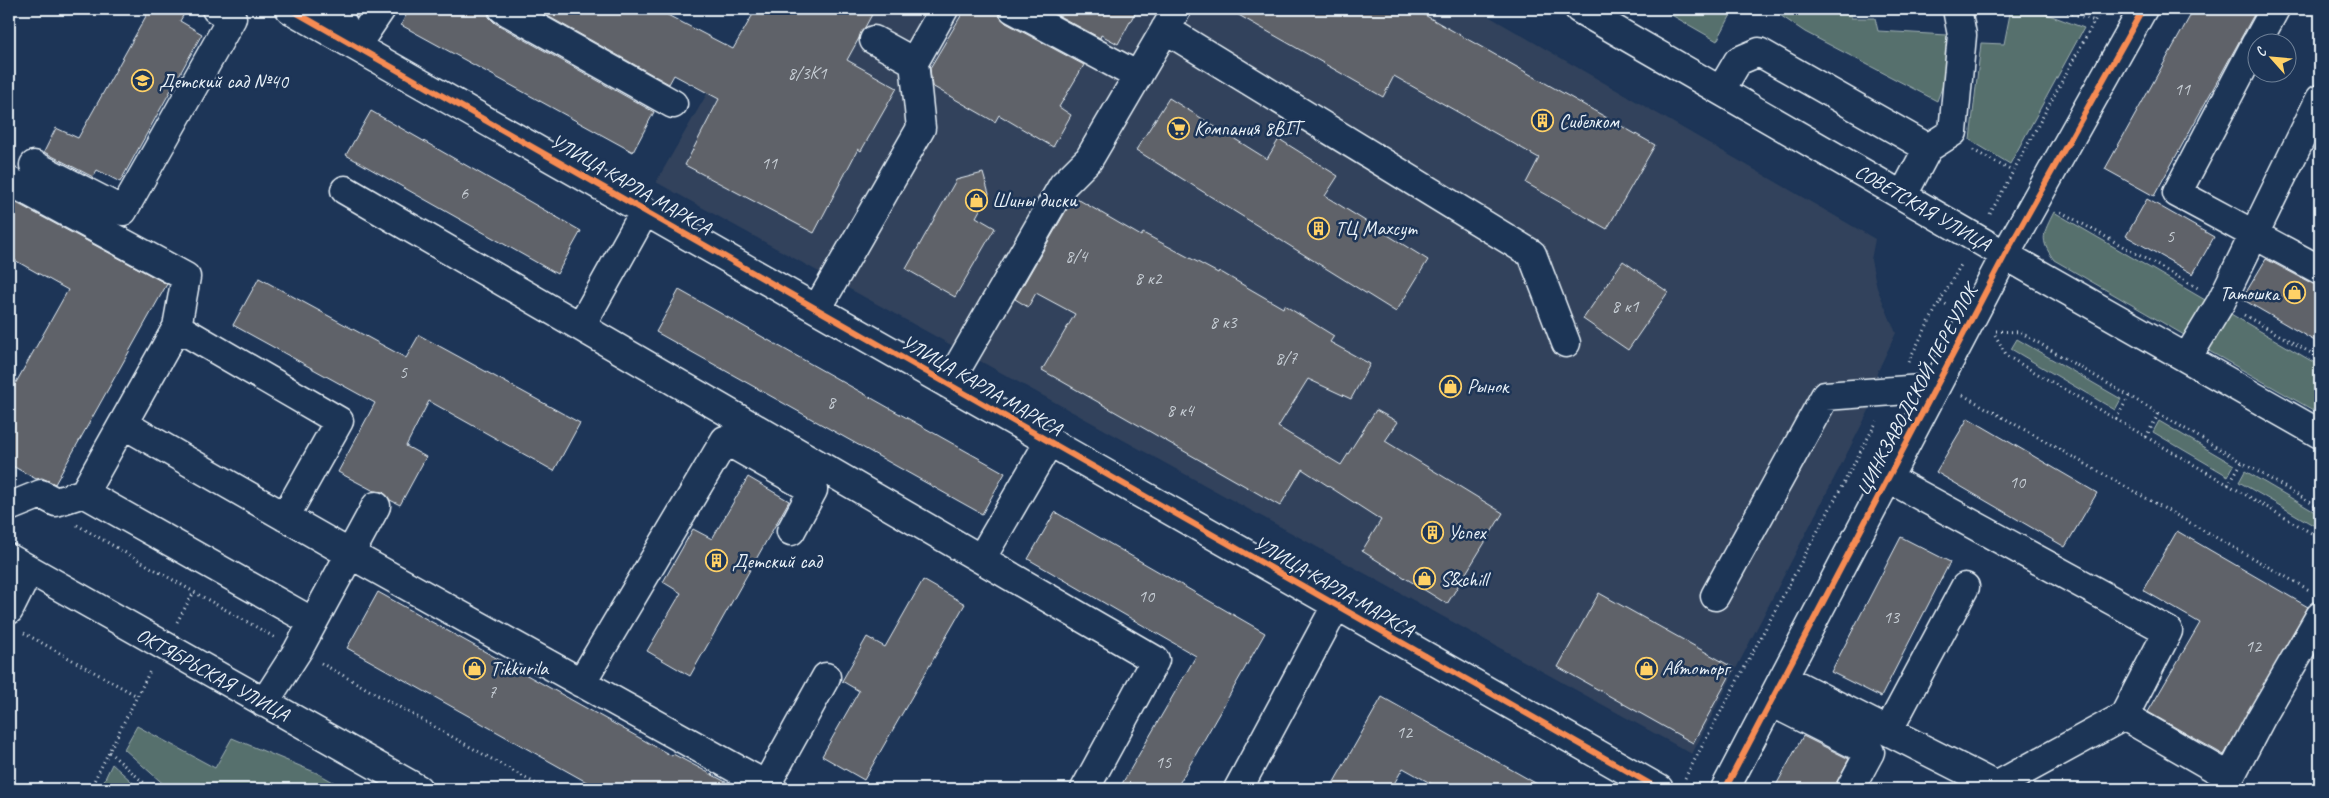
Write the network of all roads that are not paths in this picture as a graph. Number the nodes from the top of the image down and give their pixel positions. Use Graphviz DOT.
graph roads {
  1 [pos="216,9"];
  2 [pos="290,9"];
  3 [pos="334,9"];
  4 [pos="381,9"];
  5 [pos="503,9"];
  6 [pos="944,9"];
  7 [pos="1013,9"];
  8 [pos="1579,9"];
  9 [pos="1957,9"];
  10 [pos="2143,9"];
  11 [pos="2275,9"];
  12 [pos="1171,19"];
  13 [pos="2263,32"];
  14 [pos="874,40"];
  15 [pos="356,46"];
  16 [pos="914,62"];
  17 [pos="2246,64"];
  18 [pos="1138,76"];
  19 [pos="1721,90"];
  20 [pos="673,104"];
  21 [pos="2317,114"];
  22 [pos="1928,148"];
  23 [pos="34,165"];
  24 [pos="9,181"];
  25 [pos="345,190"];
  26 [pos="1903,195"];
  27 [pos="645,211"];
  28 [pos="2254,234"];
  29 [pos="2005,255"];
  30 [pos="2320,270"];
  31 [pos="817,310"];
  32 [pos="580,326"];
  33 [pos="177,327"];
  34 [pos="1566,343"];
  35 [pos="2187,358"];
  36 [pos="948,384"];
  37 [pos="1947,390"];
  38 [pos="123,424"];
  39 [pos="2320,434"];
  40 [pos="1050,442"];
  41 [pos="1888,478"];
  42 [pos="84,493"];
  43 [pos="376,506"];
  44 [pos="9,507"];
  45 [pos="285,518"];
  46 [pos="791,530"];
  47 [pos="350,554"];
  48 [pos="981,559"];
  49 [pos="19,564"];
  50 [pos="1965,586"];
  51 [pos="1714,596"];
  52 [pos="1336,606"];
  53 [pos="2316,617"];
  54 [pos="13,619"];
  55 [pos="313,622"];
  56 [pos="826,677"];
  57 [pos="1783,678"];
  58 [pos="581,683"];
  59 [pos="1771,702"];
  60 [pos="264,703"];
  61 [pos="2124,716"];
  62 [pos="1888,731"];
  63 [pos="1671,785"];
  64 [pos="769,787"];
  65 [pos="418,789"];
  66 [pos="1085,789"];
  67 [pos="1238,789"];
  68 [pos="1725,789"];
  69 [pos="1850,789"];
  1 -- 23 [label="street"];
  2 -- 15 [label="street, УЛИЦА КАРЛА МАРКСА"];
  3 -- 15 [label="street"];
  4 -- 15 [label="street"];
  5 -- 20 [label="street"];
  6 -- 16 [label="street"];
  7 -- 18 [label="street"];
  8 -- 19 [label="street, СОВЕТСКАЯ УЛИЦА"];
  9 -- 22 [label="street"];
  10 -- 29 [label="street, ЦИНКЗАВОДСКОЙ ПЕРЕУЛОК"];
  11 -- 13 [label="street"];
  12 -- 18 [label="street"];
  12 -- 34 [label="street"];
  14 -- 16 [label="street"];
  15 -- 27 [label="street, УЛИЦА КАРЛА МАРКСА"];
  16 -- 31 [label="street"];
  17 -- 28 [label="street"];
  18 -- 36 [label="street"];
  19 -- 22 [label="street"];
  19 -- 26 [label="street, СОВЕТСКАЯ УЛИЦА"];
  21 -- 28 [label="street"];
  22 -- 26 [label="street"];
  24 -- 33 [label="street"];
  25 -- 32 [label="street"];
  26 -- 29 [label="street, СОВЕТСКАЯ УЛИЦА"];
  27 -- 31 [label="street, УЛИЦА КАРЛА МАРКСА"];
  27 -- 32 [label="street"];
  28 -- 30 [label="street"];
  28 -- 35 [label="street"];
  29 -- 35 [label="street, СОВЕТСКАЯ УЛИЦА"];
  29 -- 37 [label="street, ЦИНКЗАВОДСКОЙ ПЕРЕУЛОК"];
  31 -- 36 [label="street, УЛИЦА КАРЛА МАРКСА"];
  32 -- 48 [label="street"];
  33 -- 38 [label="street"];
  33 -- 45 [label="street"];
  35 -- 39 [label="street, СОВЕТСКАЯ УЛИЦА"];
  36 -- 40 [label="street, УЛИЦА КАРЛА МАРКСА"];
  37 -- 41 [label="street, ЦИНКЗАВОДСКОЙ ПЕРЕУЛОК"];
  37 -- 51 [label="street"];
  38 -- 42 [label="street"];
  38 -- 45 [label="street"];
  40 -- 48 [label="street"];
  40 -- 52 [label="street, УЛИЦА КАРЛА МАРКСА"];
  41 -- 57 [label="street, ЦИНКЗАВОДСКОЙ ПЕРЕУЛОК"];
  41 -- 61 [label="street"];
  42 -- 44 [label="street"];
  42 -- 55 [label="street"];
  43 -- 47 [label="street"];
  45 -- 47 [label="street"];
  46 -- 58 [label="street"];
  47 -- 55 [label="street"];
  47 -- 58 [label="street"];
  48 -- 66 [label="street"];
  49 -- 54 [label="street"];
  49 -- 60 [label="street, ОКТЯБРЬСКАЯ УЛИЦА"];
  50 -- 62 [label="street"];
  52 -- 63 [label="street, УЛИЦА КАРЛА МАРКСА"];
  52 -- 67 [label="street"];
  53 -- 61 [label="street"];
  55 -- 60 [label="street"];
  56 -- 64 [label="street"];
  57 -- 59 [label="street, ЦИНКЗАВОДСКОЙ ПЕРЕУЛОК"];
  57 -- 62 [label="street"];
  58 -- 64 [label="street"];
  59 -- 68 [label="street, ЦИНКЗАВОДСКОЙ ПЕРЕУЛОК"];
  59 -- 69 [label="street"];
  60 -- 65 [label="street, ОКТЯБРЬСКАЯ УЛИЦА"];
  61 -- 62 [label="street"];
}
